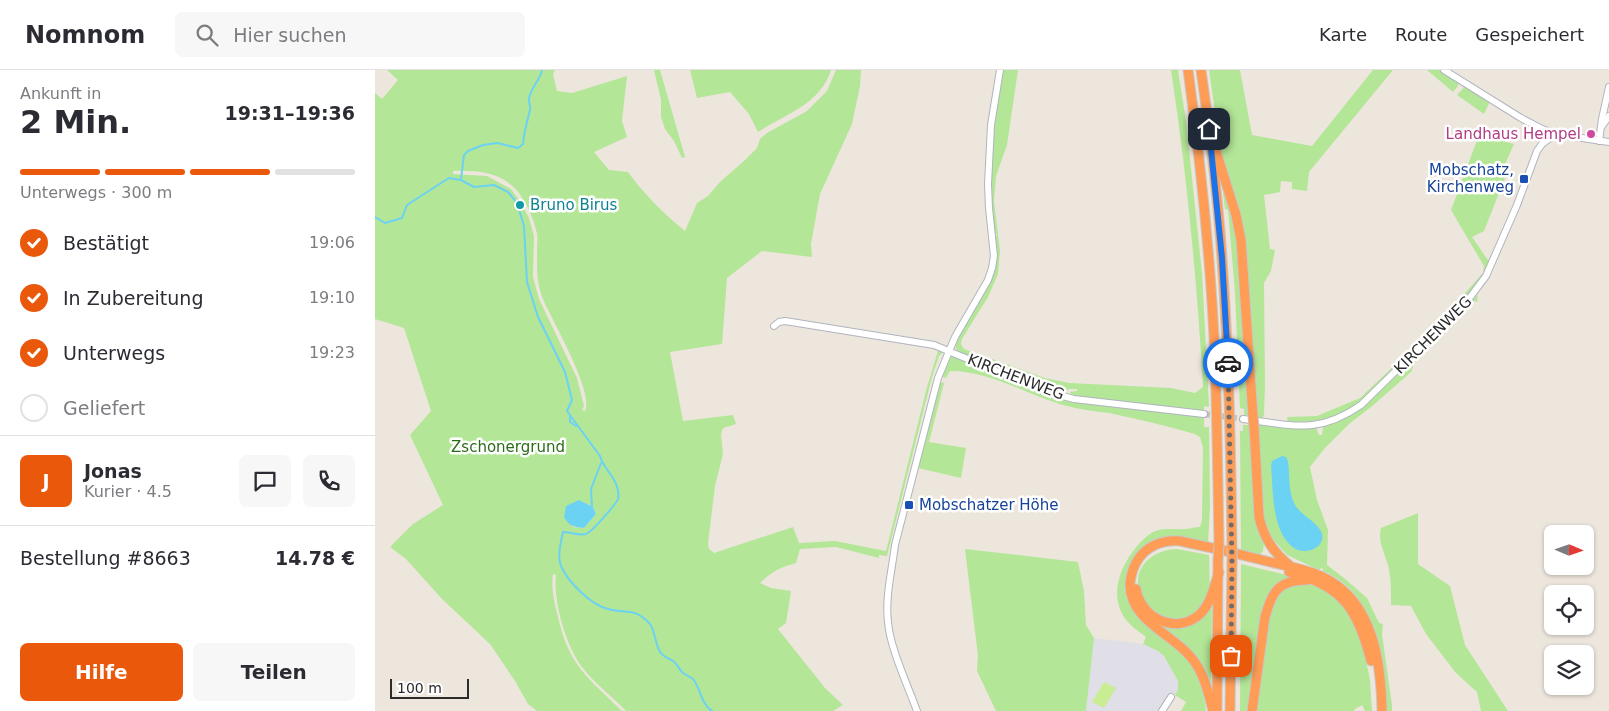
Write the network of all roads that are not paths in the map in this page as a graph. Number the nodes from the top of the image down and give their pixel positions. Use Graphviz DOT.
graph roads {
  1 [pos="1000,70"];
  2 [pos="1188,70"];
  3 [pos="1201,70"];
  4 [pos="1444,70"];
  5 [pos="1609,87"];
  6 [pos="1609,116"];
  7 [pos="1601,126"];
  8 [pos="1209,129"];
  9 [pos="1542,129"];
  10 [pos="1555,134"];
  11 [pos="1599,141"];
  12 [pos="1609,142"];
  13 [pos="1541,144"];
  14 [pos="774,326"];
  15 [pos="949,350"];
  16 [pos="1203,414"];
  17 [pos="1243,419"];
  18 [pos="1291,567"];
  19 [pos="1219,572"];
  20 [pos="1310,579"];
  21 [pos="1171,698"];
  22 [pos="917,711"];
  23 [pos="1163,711"];
  24 [pos="1213,711"];
  25 [pos="1217,711"];
  26 [pos="1231,711"];
  27 [pos="1252,711"];
  28 [pos="1376,711"];
  29 [pos="1382,711"];
  1 -- 15 [label="street"];
  2 -- 19 [label="highway, bridge"];
  3 -- 8 [label="highway"];
  4 -- 9 [label="street"];
  5 -- 7 [label="street"];
  6 -- 7 [label="street"];
  7 -- 11 [label="street"];
  8 -- 18 [label="highway, bridge"];
  8 -- 26 [label="highway, bridge"];
  9 -- 10 [label="street"];
  9 -- 13 [label="street, KIRCHENWEG"];
  10 -- 11 [label="street"];
  10 -- 13 [label="street"];
  11 -- 12 [label="street"];
  13 -- 17 [label="street, KIRCHENWEG"];
  14 -- 15 [label="street, KIRCHENWEG"];
  15 -- 16 [label="street, KIRCHENWEG"];
  15 -- 22 [label="street"];
  18 -- 24 [label="highway"];
  18 -- 29 [label="highway"];
  19 -- 20 [label="highway"];
  19 -- 25 [label="highway"];
  20 -- 27 [label="highway"];
  20 -- 28 [label="highway"];
  21 -- 23 [label="street"];
}
